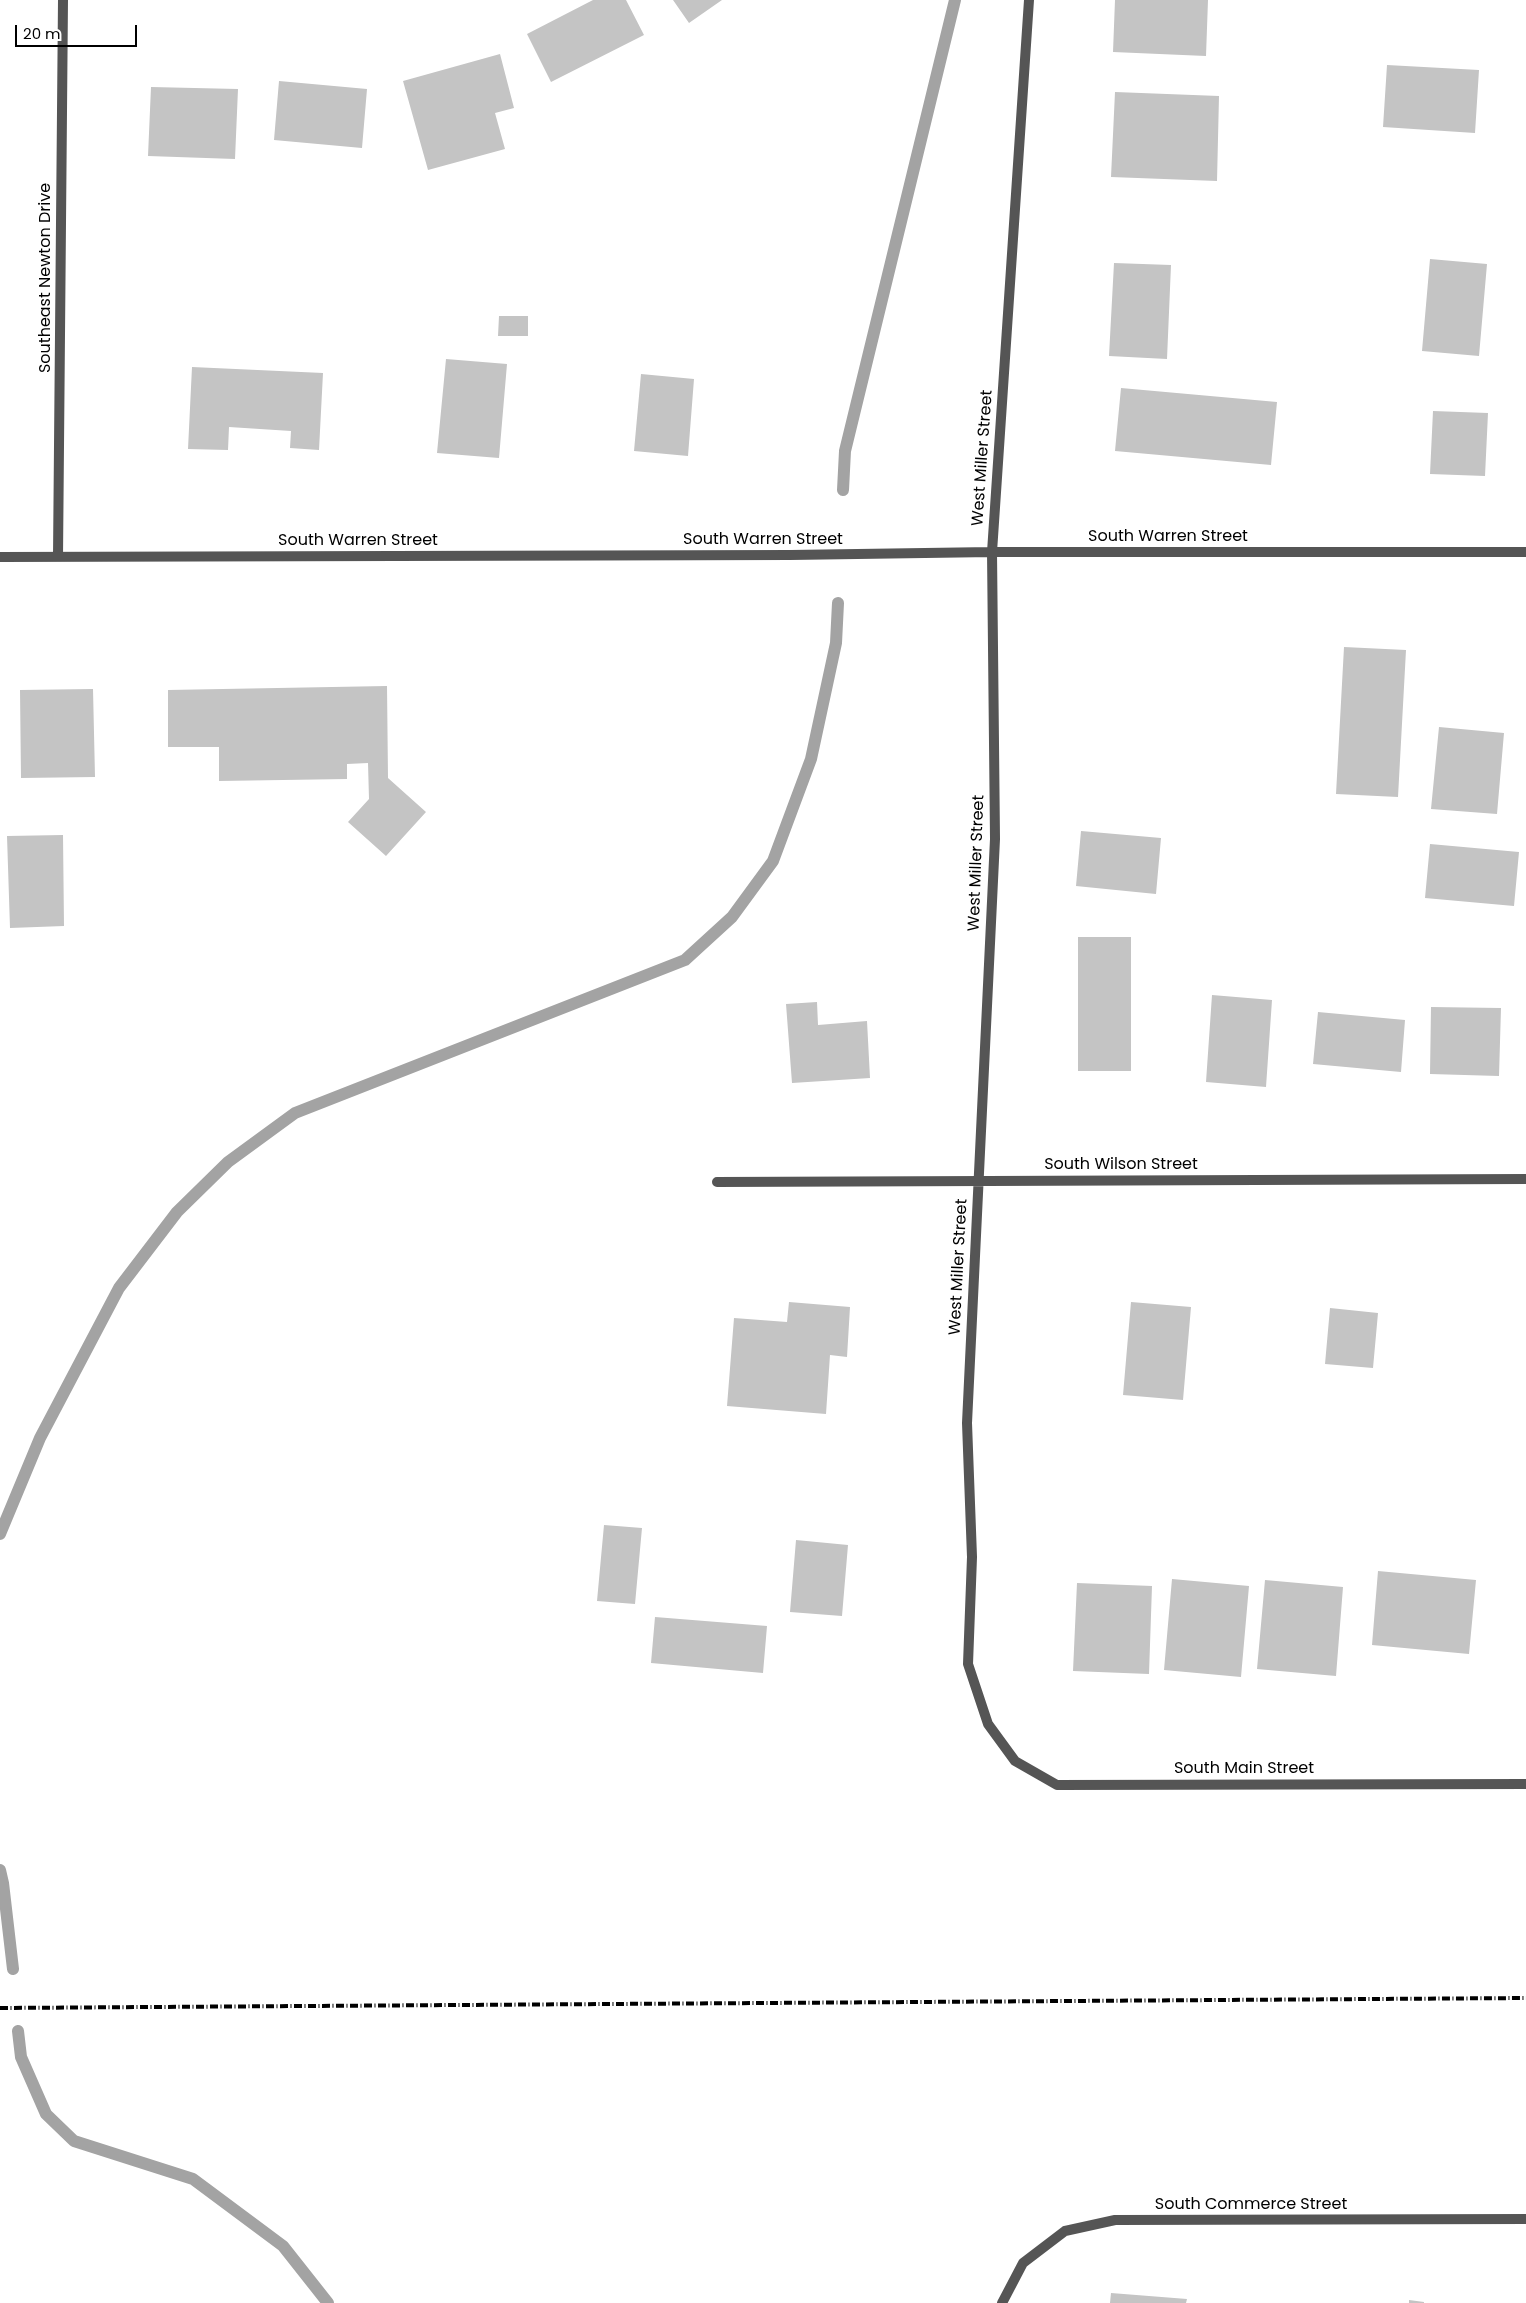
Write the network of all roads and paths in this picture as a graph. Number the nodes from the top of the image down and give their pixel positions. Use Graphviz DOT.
graph roads {
  1 [pos="63,0"];
  2 [pos="1029,0"];
  3 [pos="992,552"];
  4 [pos="1526,552"];
  5 [pos="0,557"];
  6 [pos="58,557"];
  7 [pos="1526,1179"];
  8 [pos="978,1181"];
  9 [pos="717,1182"];
  10 [pos="988,1724"];
  11 [pos="1526,1784"];
  12 [pos="1526,2219"];
  13 [pos="1002,2303"];
  1 -- 6 [label="street, Southeast Newton Drive"];
  2 -- 3 [label="street, West Miller Street"];
  3 -- 4 [label="street, South Warren Street"];
  3 -- 6 [label="street, South Warren Street"];
  3 -- 8 [label="street, West Miller Street"];
  5 -- 6 [label="street, South Warren Street"];
  7 -- 8 [label="street, South Wilson Street"];
  8 -- 9 [label="street, South Wilson Street"];
  8 -- 10 [label="street, West Miller Street"];
  10 -- 11 [label="street, South Main Street"];
  12 -- 13 [label="street, South Commerce Street"];
}
